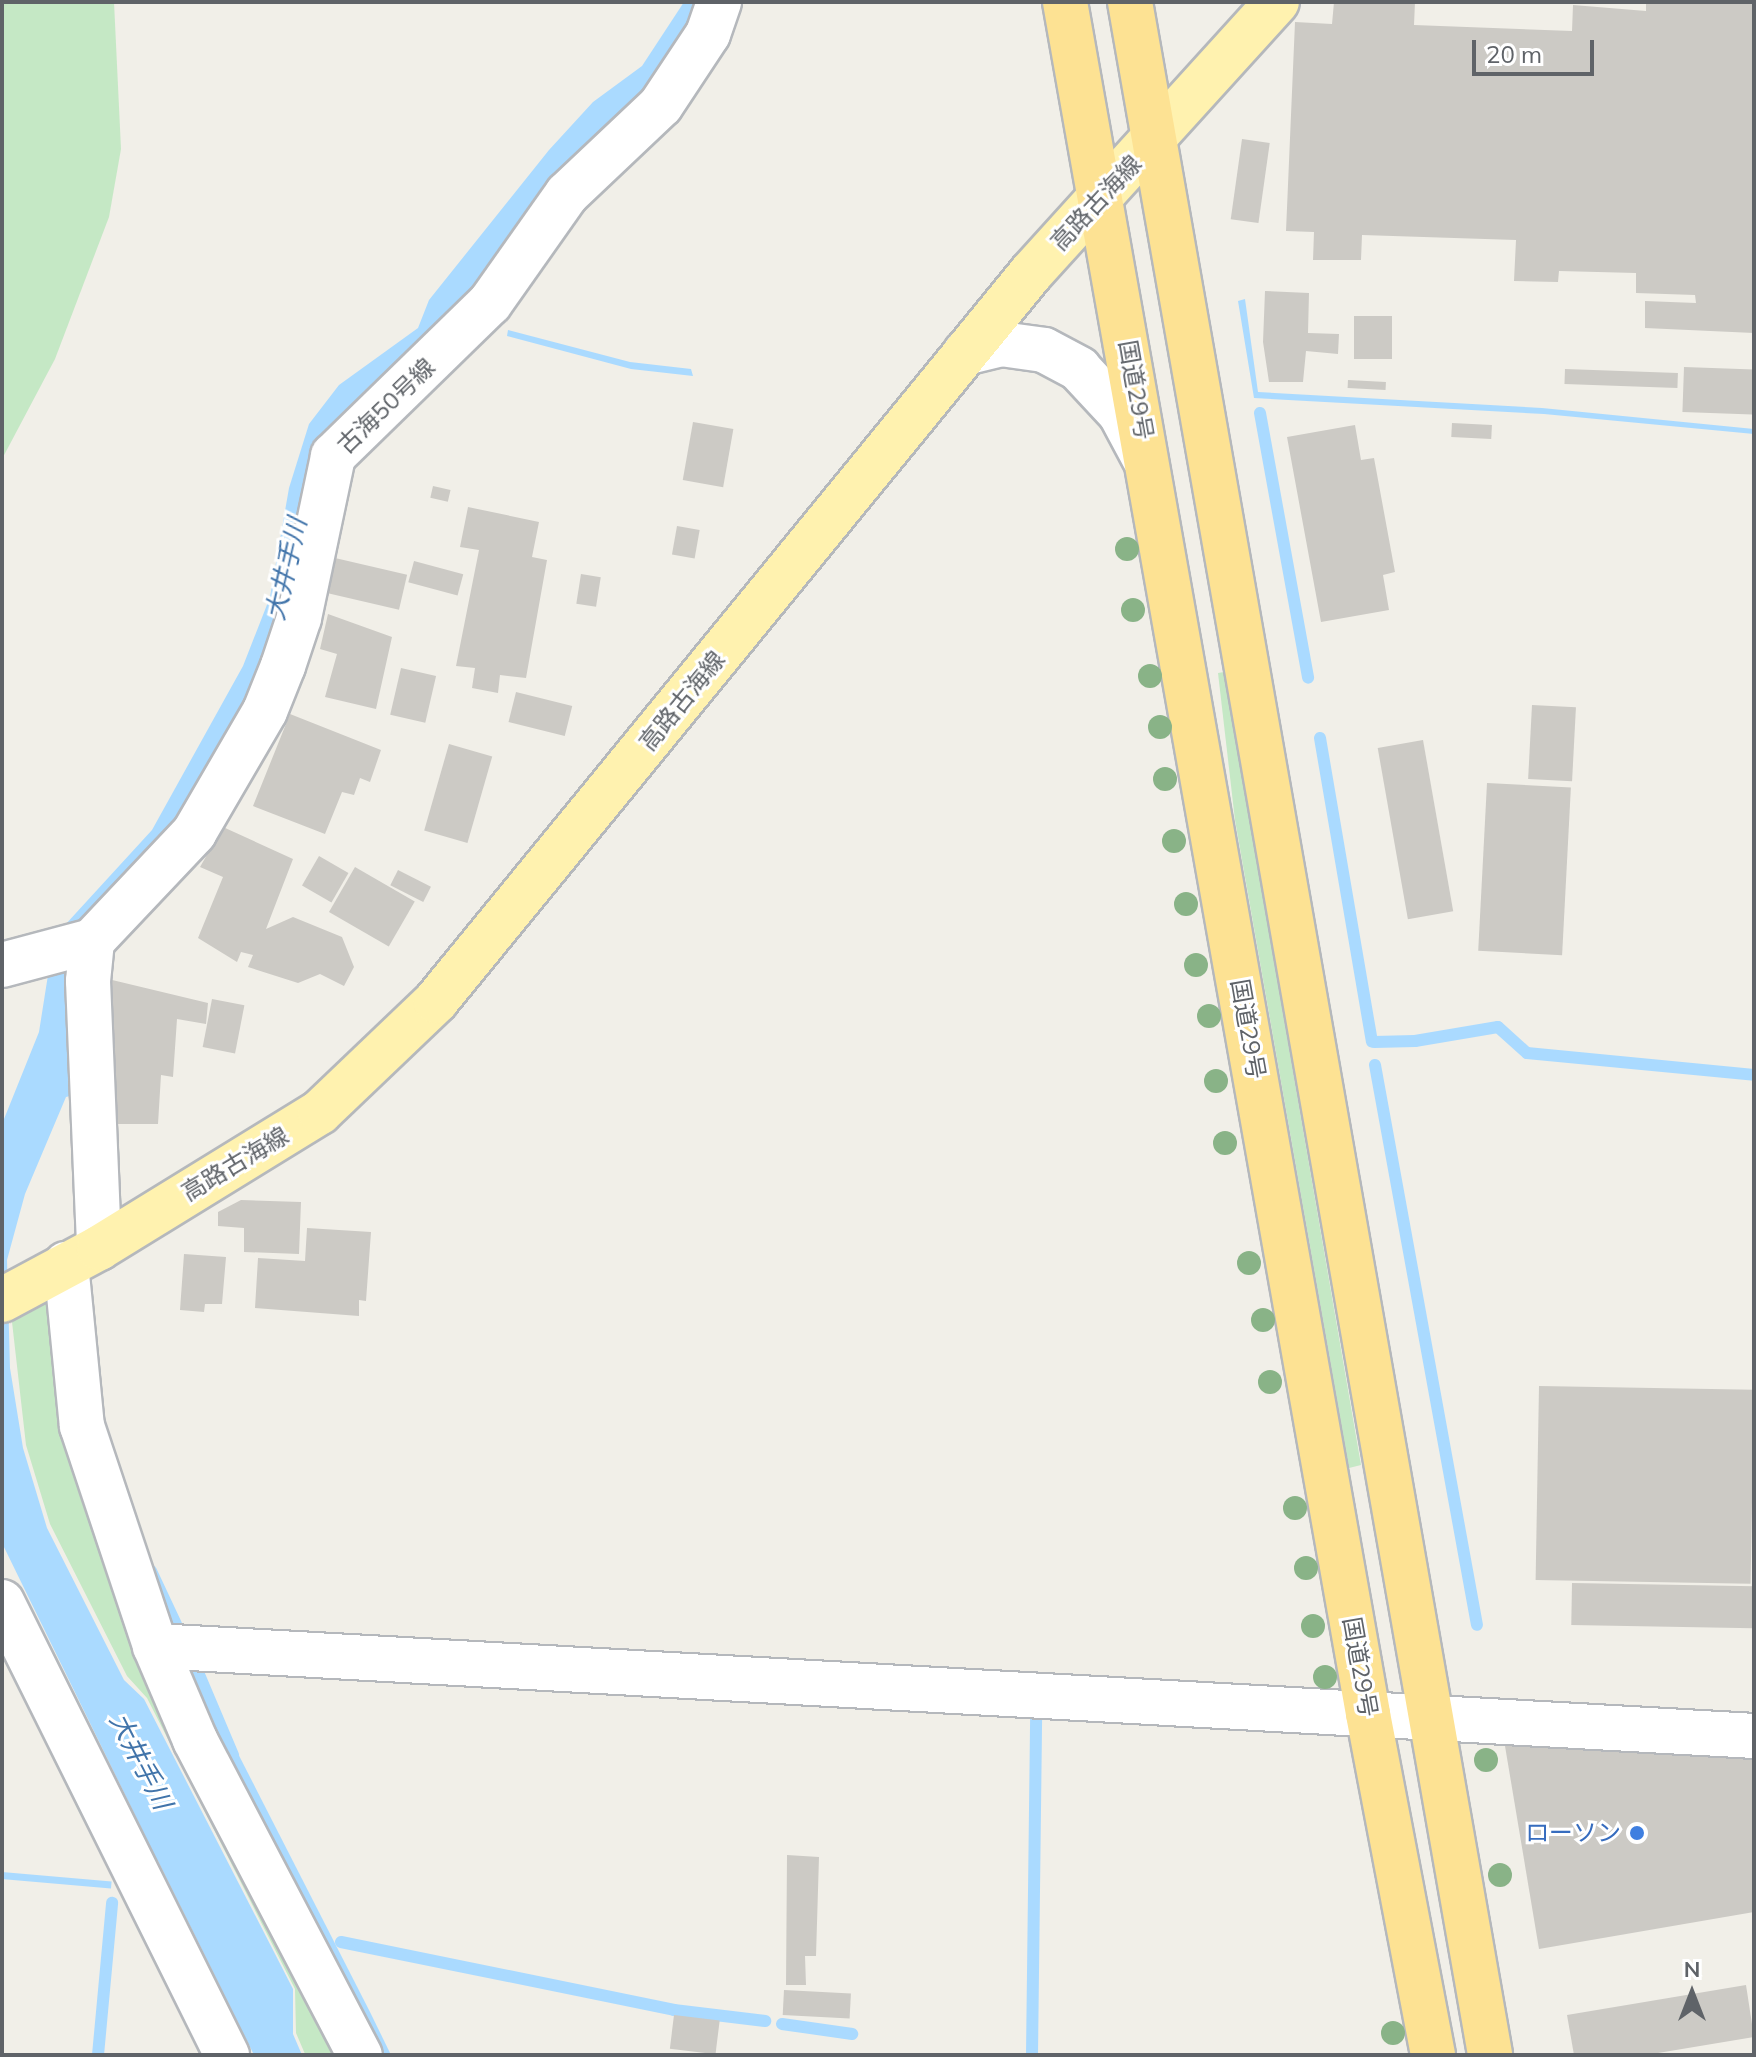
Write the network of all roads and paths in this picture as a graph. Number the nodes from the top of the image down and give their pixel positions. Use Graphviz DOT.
graph roads {
  1 [pos="719,2"];
  2 [pos="1065,2"];
  3 [pos="1130,2"];
  4 [pos="1277,2"];
  5 [pos="1157,140"];
  6 [pos="1102,194"];
  7 [pos="965,353"];
  8 [pos="1150,470"];
  9 [pos="92,941"];
  10 [pos="2,965"];
  11 [pos="69,1263"];
  12 [pos="2,1300"];
  13 [pos="2,1602"];
  14 [pos="155,1646"];
  15 [pos="1368,1714"];
  16 [pos="1427,1717"];
  17 [pos="1754,1736"];
  18 [pos="227,2055"];
  19 [pos="360,2055"];
  20 [pos="1433,2055"];
  21 [pos="1490,2055"];
  1 -- 9 [label="street, 古海50号線"];
  2 -- 6 [label="highway, 国道29号"];
  3 -- 5 [label="highway"];
  4 -- 5 [label="main road, 高路古海線"];
  5 -- 6 [label="main road, 高路古海線"];
  5 -- 16 [label="highway"];
  6 -- 7 [label="main road, 高路古海線"];
  6 -- 8 [label="highway, 国道29号"];
  7 -- 8 [label="street"];
  7 -- 11 [label="main road, 高路古海線"];
  8 -- 15 [label="highway, 国道29号"];
  9 -- 10 [label="street"];
  9 -- 11 [label="street"];
  11 -- 12 [label="main road, 高路古海線"];
  11 -- 14 [label="street"];
  13 -- 18 [label="street"];
  14 -- 15 [label="street"];
  14 -- 19 [label="street"];
  15 -- 16 [label="street"];
  15 -- 20 [label="highway, 国道29号"];
  16 -- 17 [label="street"];
  16 -- 21 [label="highway"];
}
